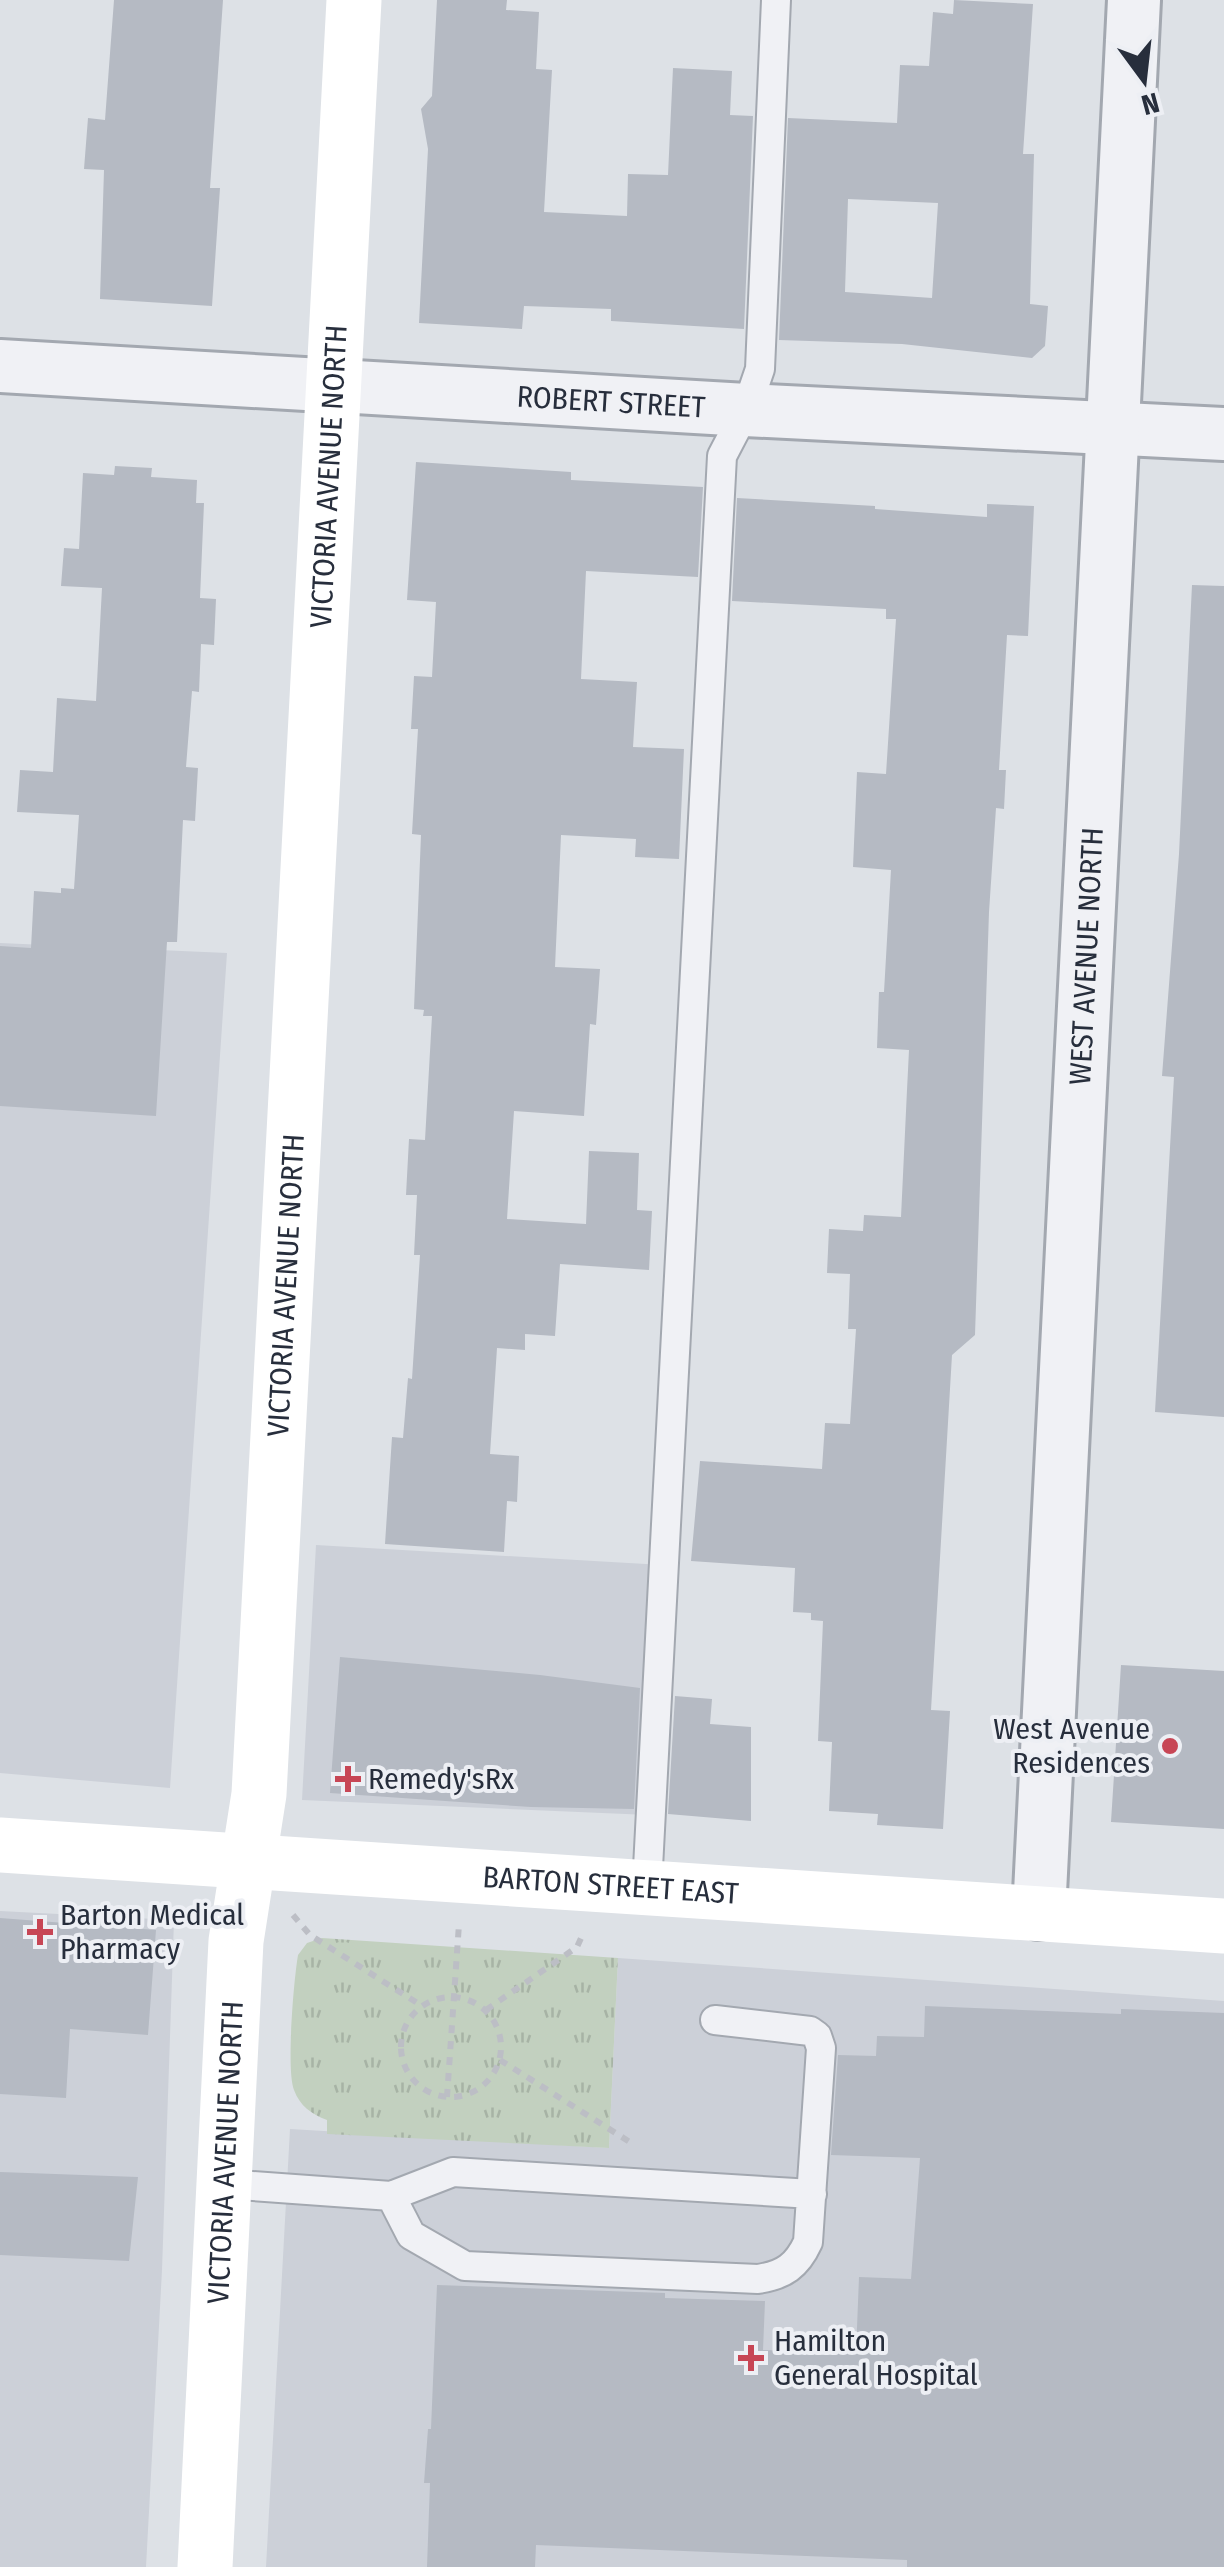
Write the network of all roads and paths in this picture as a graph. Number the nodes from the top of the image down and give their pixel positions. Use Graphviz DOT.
graph roads {
  1 [pos="354,0"];
  2 [pos="776,0"];
  3 [pos="1134,0"];
  4 [pos="0,366"];
  5 [pos="336,386"];
  6 [pos="746,410"];
  7 [pos="1113,427"];
  8 [pos="1224,434"];
  9 [pos="0,1846"];
  10 [pos="249,1862"];
  11 [pos="463,1876"];
  12 [pos="626,1886"];
  13 [pos="1040,1914"];
  14 [pos="1224,1926"];
  15 [pos="454,1997"];
  16 [pos="422,2006"];
  17 [pos="486,2010"];
  18 [pos="715,2020"];
  19 [pos="447,2097"];
  20 [pos="225,2184"];
  21 [pos="812,2194"];
  22 [pos="390,2196"];
  23 [pos="205,2567"];
  1 -- 5 [label="main road, VICTORIA AVENUE NORTH"];
  2 -- 6 [label="lane"];
  3 -- 7 [label="street, WEST AVENUE NORTH"];
  4 -- 5 [label="street, ROBERT STREET"];
  5 -- 6 [label="street, ROBERT STREET"];
  5 -- 10 [label="main road, VICTORIA AVENUE NORTH"];
  6 -- 7 [label="street, ROBERT STREET"];
  6 -- 12 [label="lane"];
  7 -- 8 [label="street, ROBERT STREET"];
  7 -- 13 [label="street, WEST AVENUE NORTH"];
  9 -- 10 [label="main road, BARTON STREET EAST"];
  10 -- 11 [label="main road, BARTON STREET EAST"];
  10 -- 16 [label="path"];
  10 -- 20 [label="main road, VICTORIA AVENUE NORTH"];
  11 -- 12 [label="main road, BARTON STREET EAST"];
  11 -- 15 [label="path"];
  12 -- 13 [label="main road, BARTON STREET EAST"];
  12 -- 17 [label="path"];
  13 -- 14 [label="main road, BARTON STREET EAST"];
  15 -- 16 [label="path"];
  15 -- 17 [label="path"];
  15 -- 19 [label="path"];
  16 -- 19 [label="path"];
  17 -- 19 [label="path"];
  18 -- 21 [label="lane"];
  20 -- 22 [label="lane"];
  20 -- 23 [label="main road, VICTORIA AVENUE NORTH"];
  21 -- 22 [label="lane"];
  21 -- 22 [label="lane"];
}
